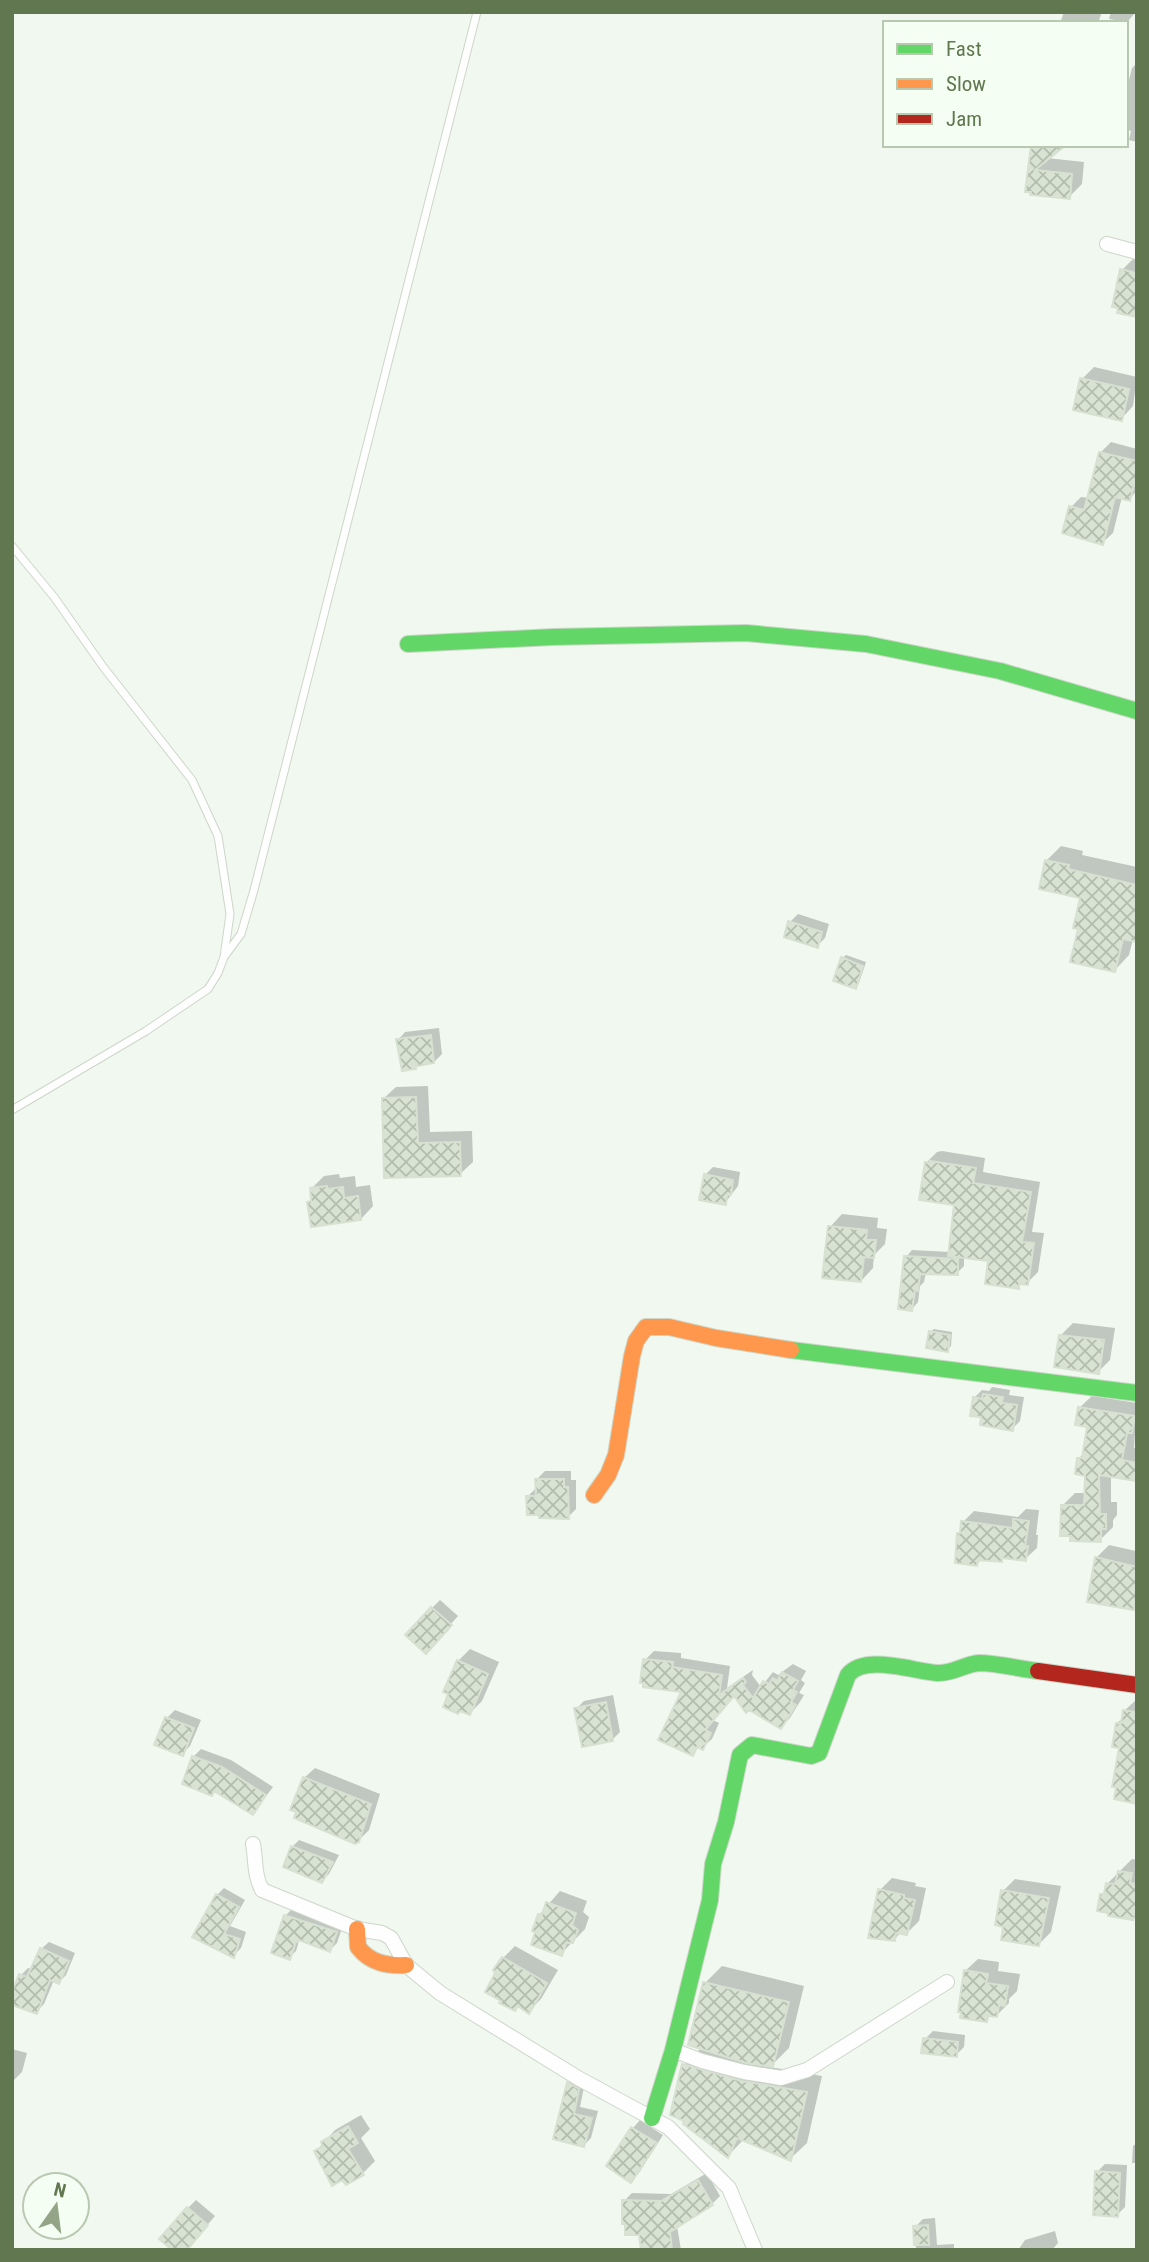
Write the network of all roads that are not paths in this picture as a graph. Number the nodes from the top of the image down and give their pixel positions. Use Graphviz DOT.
graph roads {
  1 [pos="477,12"];
  2 [pos="1107,244"];
  3 [pos="1137,252"];
  4 [pos="12,546"];
  5 [pos="408,645"];
  6 [pos="1137,711"];
  7 [pos="223,957"];
  8 [pos="12,1110"];
  9 [pos="1137,1393"];
  10 [pos="594,1494"];
  11 [pos="1137,1685"];
  12 [pos="253,1844"];
  13 [pos="357,1929"];
  14 [pos="406,1965"];
  15 [pos="947,1982"];
  16 [pos="673,2050"];
  17 [pos="652,2118"];
  18 [pos="755,2250"];
  1 -- 7 [label="lane"];
  2 -- 3 [label="street"];
  4 -- 7 [label="lane"];
  5 -- 6 [label="street"];
  7 -- 8 [label="lane"];
  9 -- 10 [label="street"];
  11 -- 16 [label="street"];
  12 -- 13 [label="street"];
  13 -- 14 [label="street"];
  13 -- 14 [label="street"];
  14 -- 17 [label="street"];
  15 -- 16 [label="street"];
  16 -- 17 [label="street"];
  17 -- 18 [label="street"];
}
